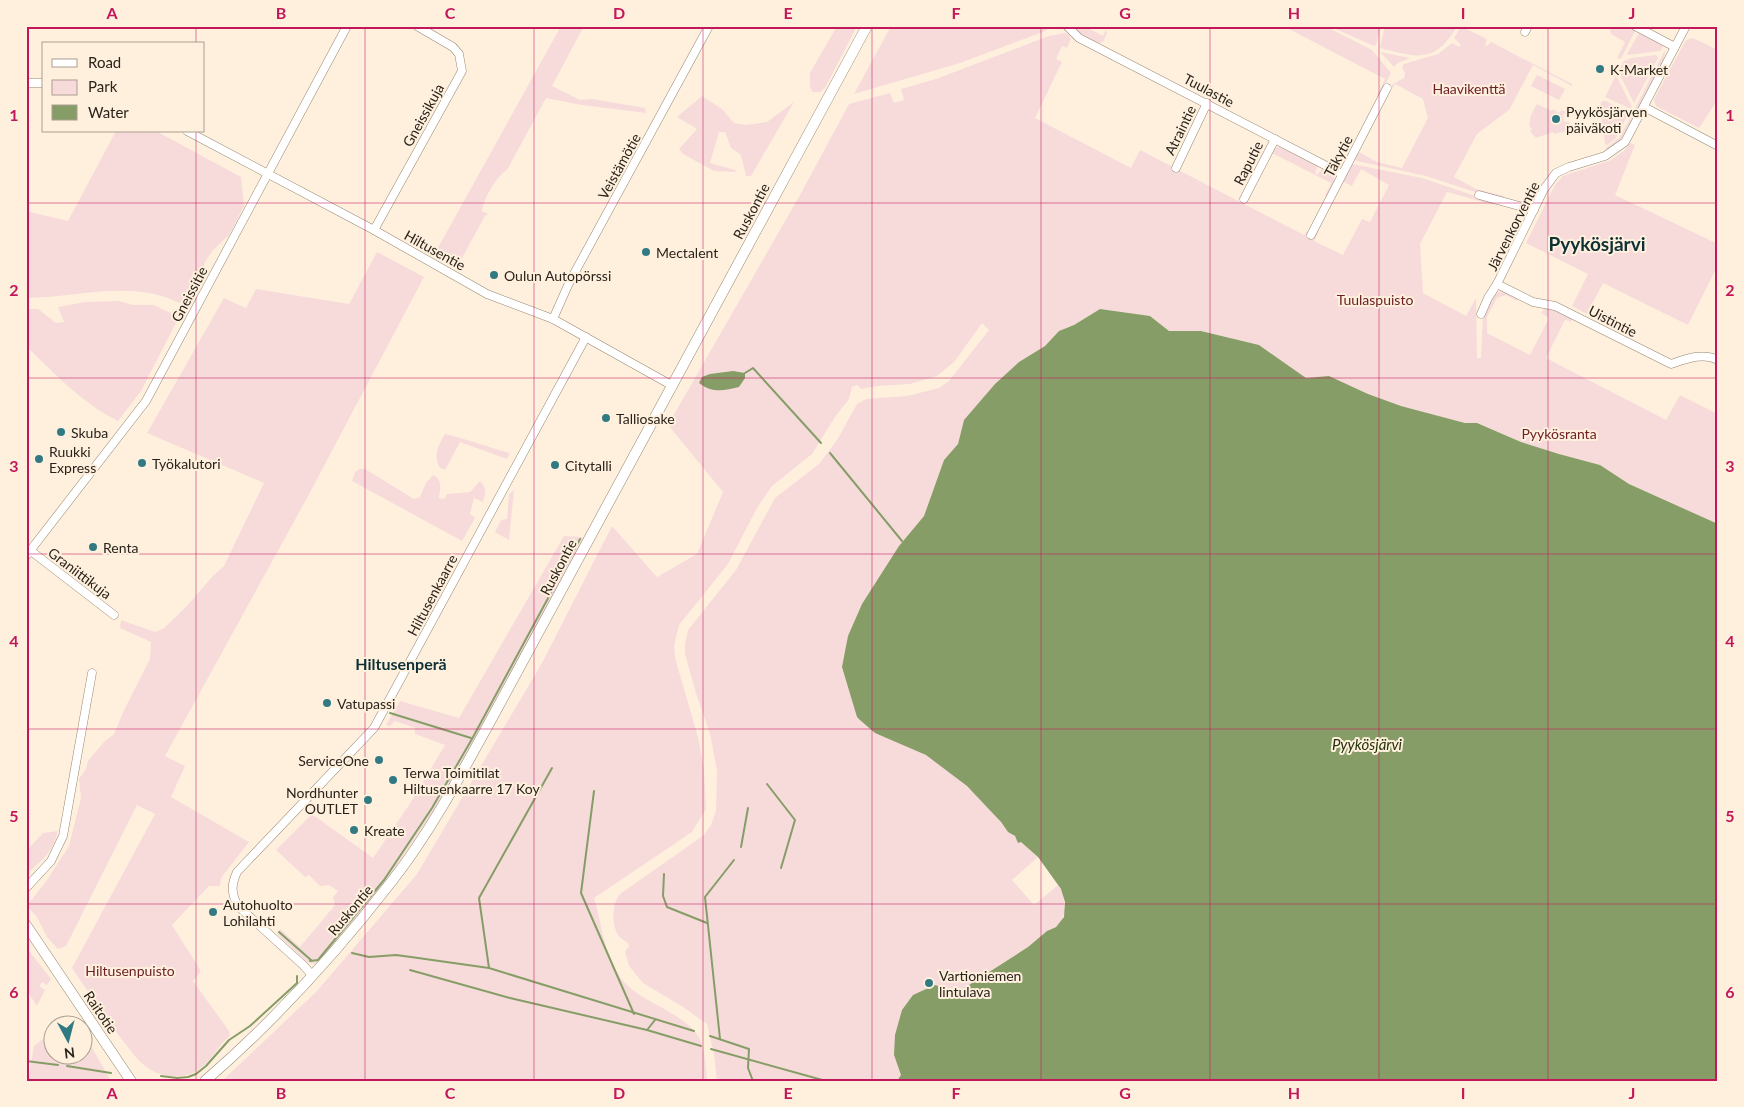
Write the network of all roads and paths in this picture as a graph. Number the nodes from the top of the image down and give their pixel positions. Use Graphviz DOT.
graph roads {
  1 [pos="347,26"];
  2 [pos="416,26"];
  3 [pos="709,26"];
  4 [pos="867,26"];
  5 [pos="1067,26"];
  6 [pos="1635,26"];
  7 [pos="1686,26"];
  8 [pos="1675,47"];
  9 [pos="26,83"];
  10 [pos="42,83"];
  11 [pos="1387,88"];
  12 [pos="1207,103"];
  13 [pos="1644,108"];
  14 [pos="189,132"];
  15 [pos="1275,139"];
  16 [pos="1718,146"];
  17 [pos="1176,168"];
  18 [pos="268,174"];
  19 [pos="1342,174"];
  20 [pos="1479,195"];
  21 [pos="1244,199"];
  22 [pos="1534,210"];
  23 [pos="374,230"];
  24 [pos="1311,235"];
  25 [pos="1497,284"];
  26 [pos="1481,314"];
  27 [pos="553,319"];
  28 [pos="586,337"];
  29 [pos="1718,360"];
  30 [pos="673,386"];
  31 [pos="29,553"];
  32 [pos="114,615"];
  33 [pos="92,672"];
  34 [pos="26,888"];
  35 [pos="26,926"];
  36 [pos="312,975"];
  37 [pos="120,1065"];
  38 [pos="208,1079"];
  39 [pos="131,1081"];
  40 [pos="137,1081"];
  1 -- 18 [label="street, Gneissitie"];
  2 -- 23 [label="street, Gneissikuja"];
  3 -- 27 [label="street, Veistämötie"];
  4 -- 30 [label="main road, Ruskontie"];
  5 -- 12 [label="street, Tuulastie"];
  6 -- 8 [label="street"];
  7 -- 8 [label="street, Järvenkorventie"];
  8 -- 13 [label="street, Järvenkorventie"];
  9 -- 10 [label="street"];
  11 -- 19 [label="street, Täkytie"];
  12 -- 15 [label="street, Tuulastie"];
  12 -- 17 [label="street, Atraintie"];
  13 -- 16 [label="street"];
  13 -- 22 [label="street, Järvenkorventie"];
  14 -- 18 [label="street, Hiltusentie"];
  15 -- 19 [label="street, Tuulastie"];
  15 -- 21 [label="street, Raputie"];
  18 -- 23 [label="street, Hiltusentie"];
  18 -- 31 [label="street, Gneissitie"];
  19 -- 24 [label="street, Täkytie"];
  20 -- 22 [label="street"];
  22 -- 25 [label="street, Järvenkorventie"];
  23 -- 27 [label="street, Hiltusentie"];
  25 -- 26 [label="street, Järvenkorventie"];
  25 -- 29 [label="street, Uistintie"];
  27 -- 28 [label="street, Hiltusentie"];
  28 -- 30 [label="street, Hiltusentie"];
  28 -- 36 [label="street, Hiltusenkaarre"];
  30 -- 36 [label="main road, Ruskontie"];
  31 -- 32 [label="street, Graniittikuja"];
  33 -- 34 [label="street"];
  35 -- 37 [label="main road, Raitotie"];
  36 -- 38 [label="main road, Ruskontie"];
  37 -- 39 [label="main road, Raitotie"];
  37 -- 40 [label="main road, Raitotie"];
}
